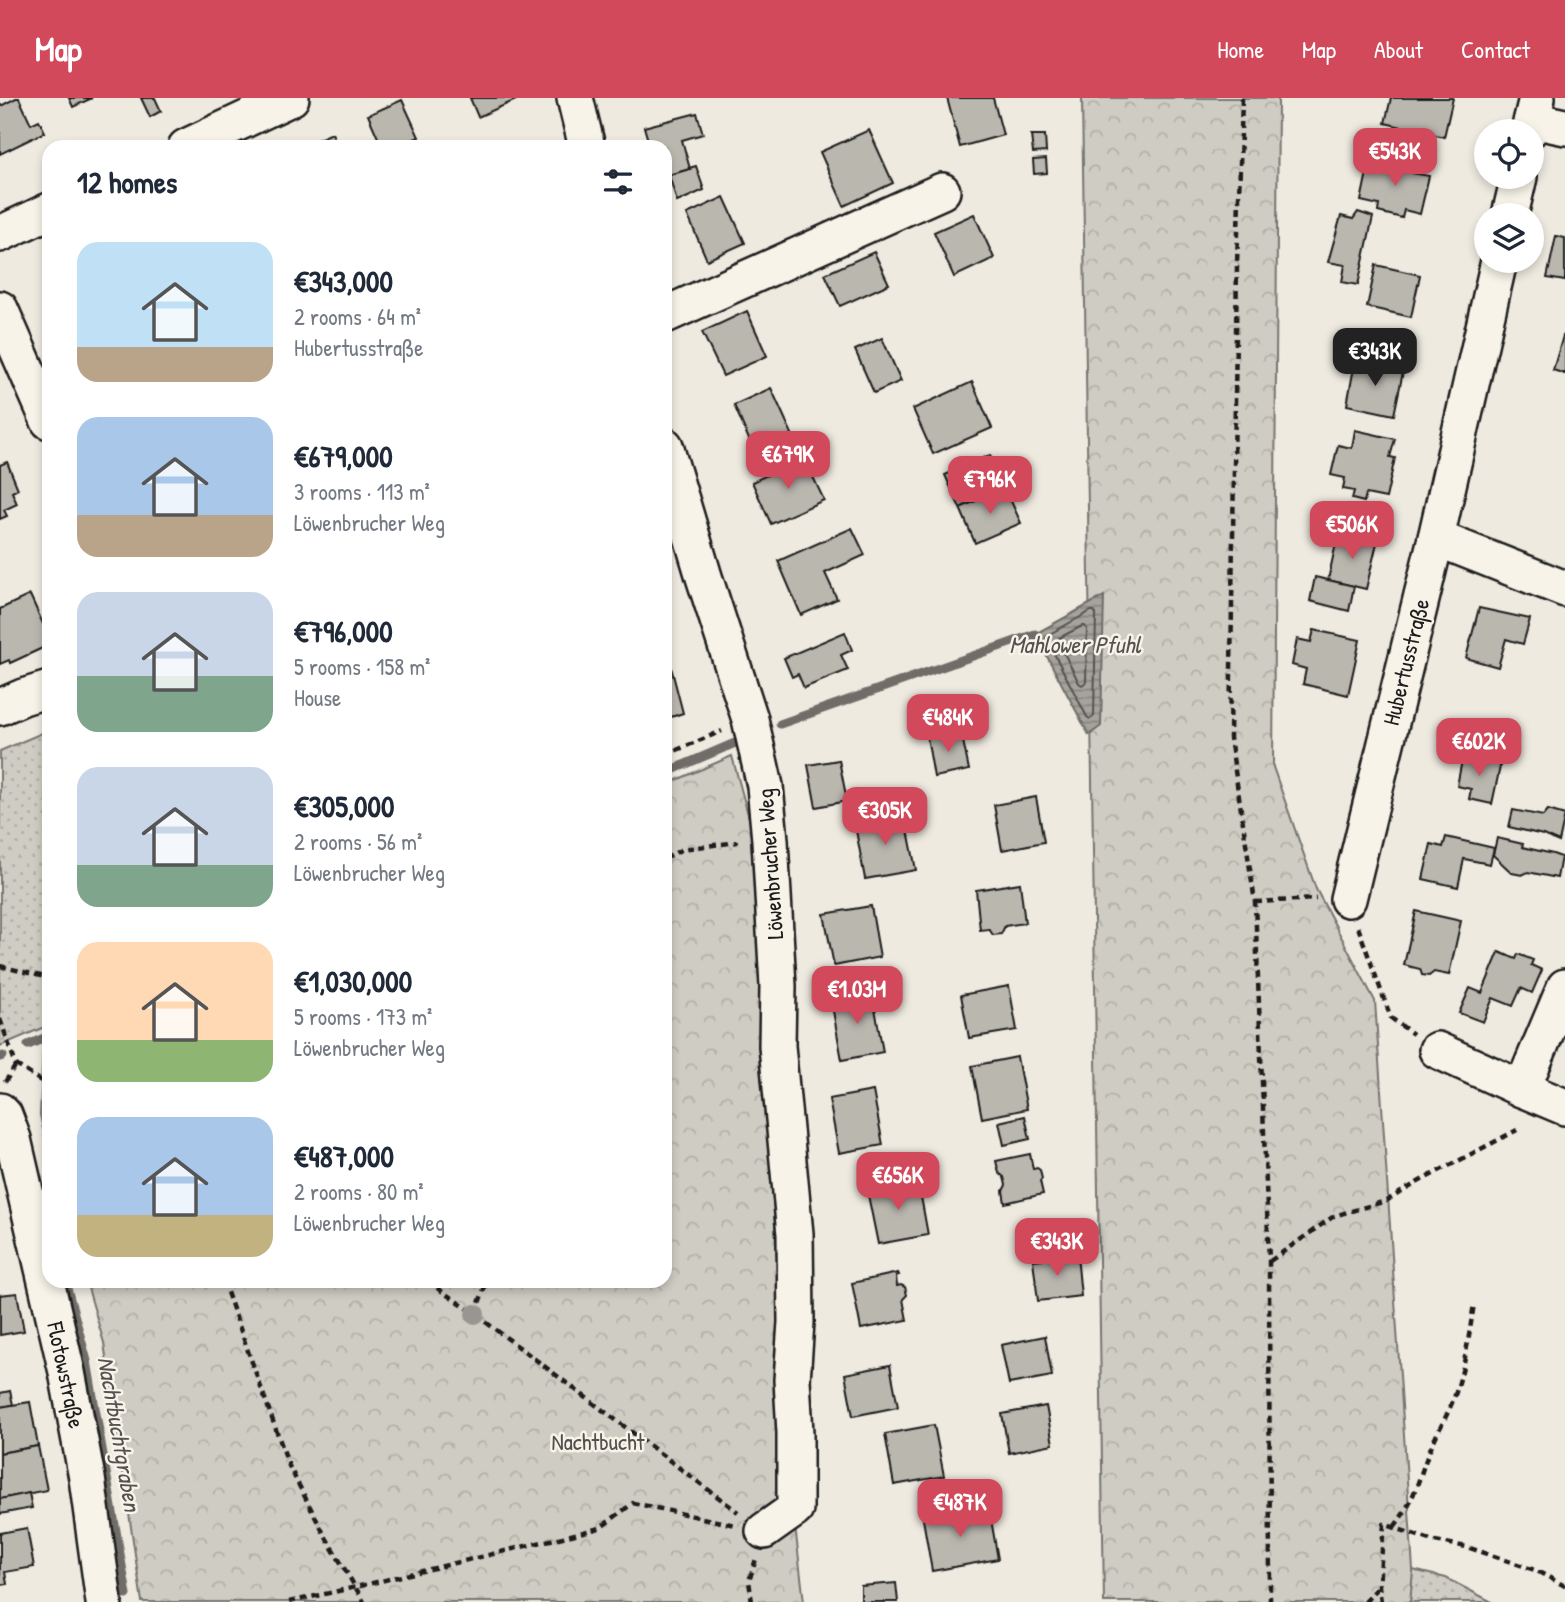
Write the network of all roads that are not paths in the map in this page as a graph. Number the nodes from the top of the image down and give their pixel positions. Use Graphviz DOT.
graph roads {
  1 [pos="291,98"];
  2 [pos="575,98"];
  3 [pos="201,140"];
  4 [pos="585,140"];
  5 [pos="942,191"];
  6 [pos="42,214"];
  7 [pos="0,234"];
  8 [pos="1496,273"];
  9 [pos="0,309"];
  10 [pos="672,312"];
  11 [pos="42,405"];
  12 [pos="672,470"];
  13 [pos="1436,538"];
  14 [pos="1565,589"];
  15 [pos="42,691"];
  16 [pos="0,707"];
  17 [pos="1348,899"];
  18 [pos="1565,987"];
  19 [pos="1437,1050"];
  20 [pos="1522,1089"];
  21 [pos="1565,1107"];
  22 [pos="0,1111"];
  23 [pos="42,1264"];
  24 [pos="48,1288"];
  25 [pos="764,1531"];
  26 [pos="104,1602"];
  1 -- 3 [label="street"];
  2 -- 4 [label="street"];
  5 -- 10 [label="street"];
  6 -- 7 [label="street"];
  8 -- 13 [label="street, Hubertusstraße"];
  9 -- 11 [label="street"];
  12 -- 25 [label="street, Löwenbrucher Weg"];
  13 -- 14 [label="street"];
  13 -- 17 [label="street, Hubertusstraße"];
  15 -- 16 [label="street"];
  18 -- 20 [label="street"];
  19 -- 20 [label="street"];
  20 -- 21 [label="street"];
  22 -- 23 [label="street, Flotowstraße"];
  24 -- 26 [label="street, Flotowstraße"];
}
